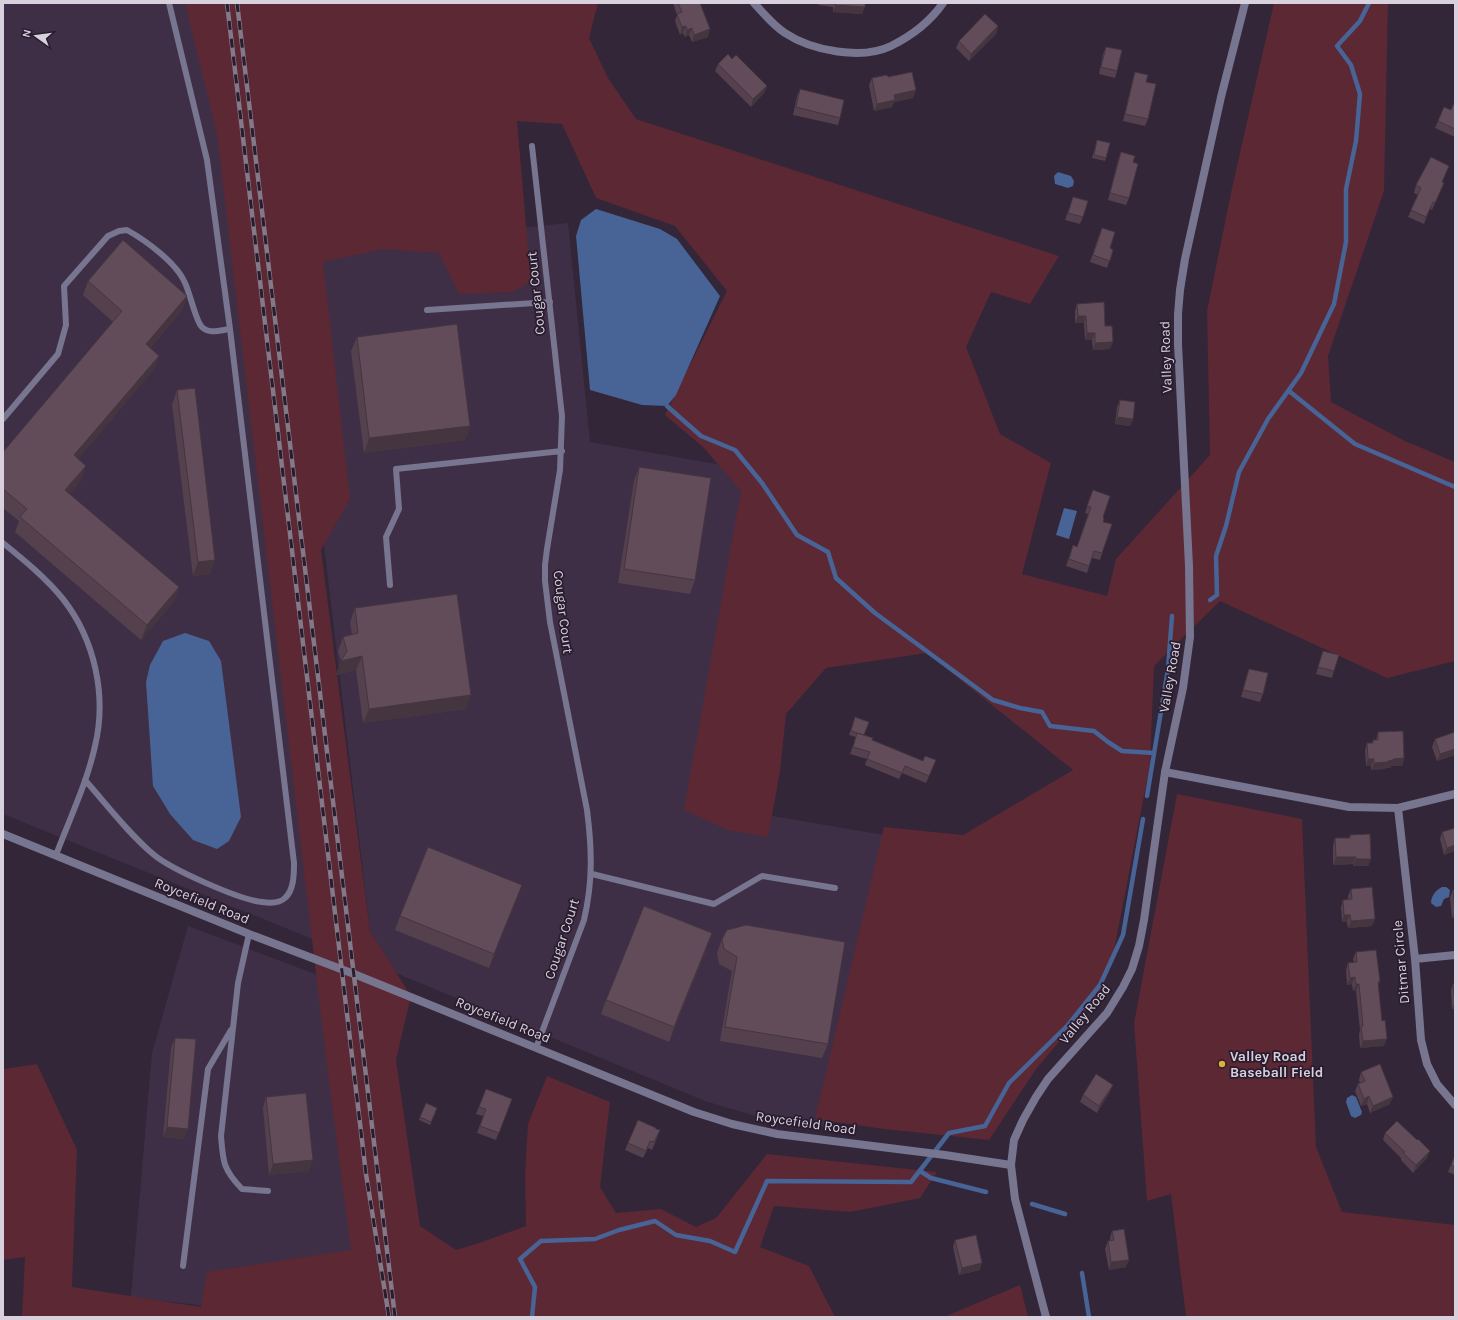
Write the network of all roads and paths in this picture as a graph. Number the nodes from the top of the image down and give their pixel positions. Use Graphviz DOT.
graph roads {
  1 [pos="170,3"];
  2 [pos="754,3"];
  3 [pos="943,3"];
  4 [pos="1245,3"];
  5 [pos="532,146"];
  6 [pos="550,302"];
  7 [pos="427,310"];
  8 [pos="230,329"];
  9 [pos="3,419"];
  10 [pos="562,451"];
  11 [pos="3,543"];
  12 [pos="390,585"];
  13 [pos="1165,772"];
  14 [pos="84,780"];
  15 [pos="1455,794"];
  16 [pos="1398,808"];
  17 [pos="3,834"];
  18 [pos="56,855"];
  19 [pos="592,874"];
  20 [pos="836,888"];
  21 [pos="249,934"];
  22 [pos="1455,955"];
  23 [pos="1415,959"];
  24 [pos="232,1029"];
  25 [pos="536,1048"];
  26 [pos="1455,1105"];
  27 [pos="1011,1165"];
  28 [pos="268,1191"];
  29 [pos="183,1266"];
  30 [pos="1046,1317"];
  1 -- 8 [label="lane"];
  2 -- 3 [label="street"];
  4 -- 13 [label="street, Valley Road"];
  5 -- 6 [label="lane, Cougar Court"];
  6 -- 7 [label="lane"];
  6 -- 10 [label="lane, Cougar Court"];
  8 -- 9 [label="lane"];
  8 -- 14 [label="lane"];
  10 -- 12 [label="lane"];
  10 -- 19 [label="lane, Cougar Court"];
  11 -- 14 [label="lane"];
  13 -- 16 [label="street"];
  13 -- 27 [label="street, Valley Road"];
  14 -- 18 [label="lane"];
  15 -- 16 [label="street"];
  16 -- 23 [label="street, Ditmar Circle"];
  17 -- 18 [label="street, Roycefield Road"];
  18 -- 21 [label="street, Roycefield Road"];
  19 -- 20 [label="lane"];
  19 -- 25 [label="lane, Cougar Court"];
  21 -- 24 [label="lane"];
  21 -- 25 [label="street, Roycefield Road"];
  22 -- 23 [label="street"];
  23 -- 26 [label="street, Ditmar Circle"];
  24 -- 28 [label="lane"];
  24 -- 29 [label="lane"];
  25 -- 27 [label="street, Roycefield Road"];
  27 -- 30 [label="street, Valley Road"];
}
